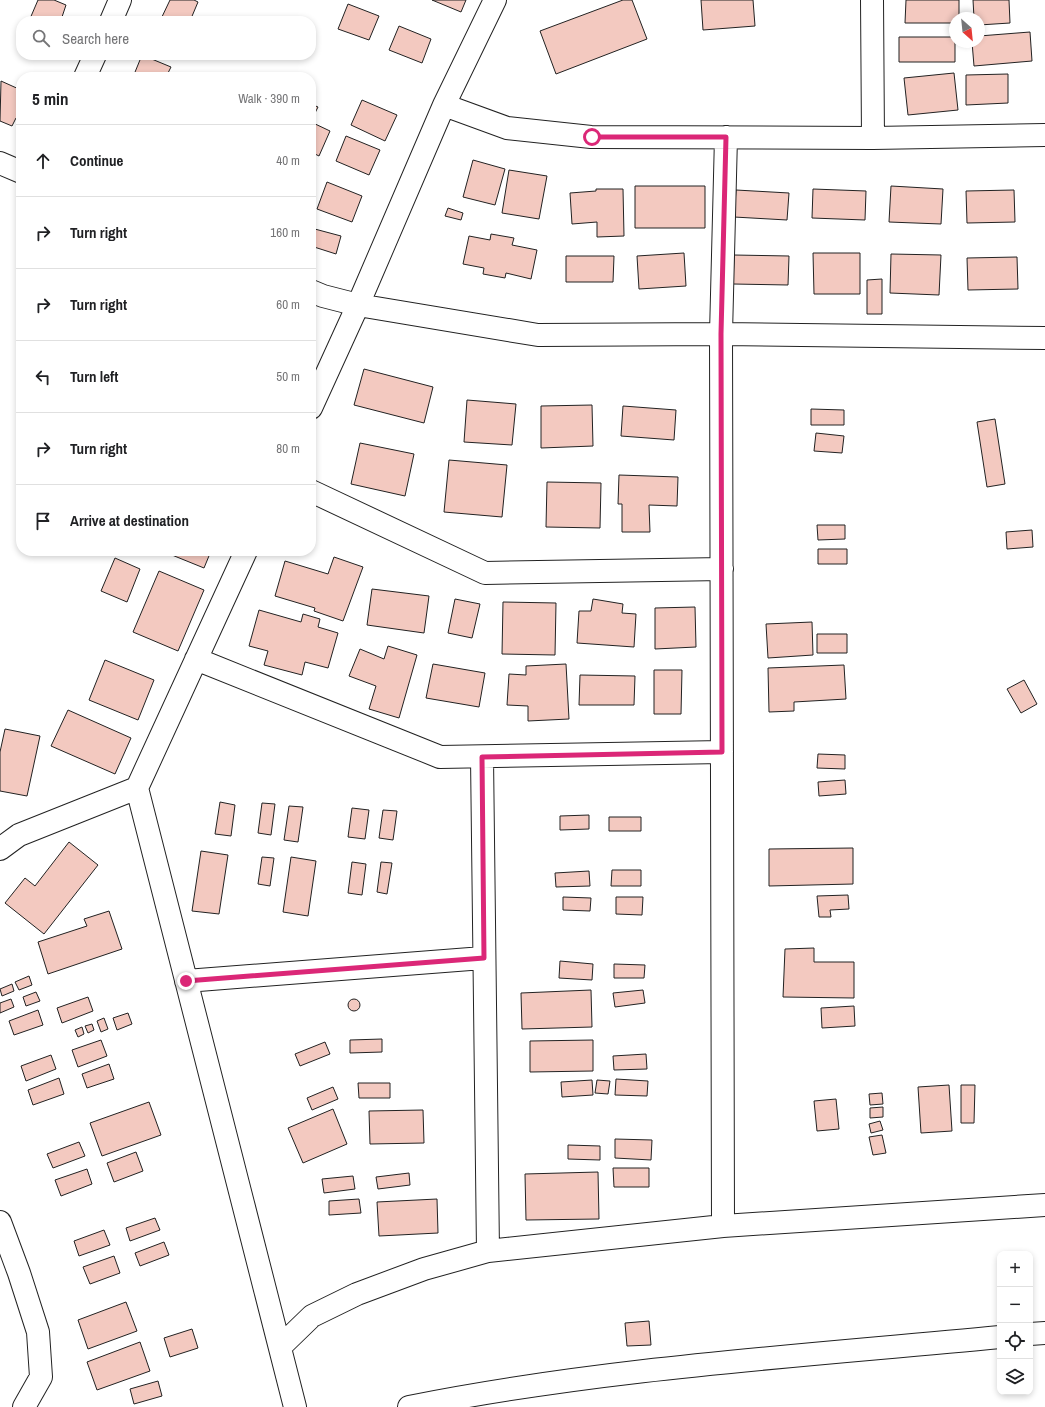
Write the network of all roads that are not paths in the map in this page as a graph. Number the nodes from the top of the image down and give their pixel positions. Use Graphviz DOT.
graph roads {
  1 [pos="120,0"];
  2 [pos="495,0"];
  3 [pos="872,0"];
  4 [pos="113,16"];
  5 [pos="93,60"];
  6 [pos="87,72"];
  7 [pos="444,106"];
  8 [pos="1045,135"];
  9 [pos="726,137"];
  10 [pos="873,138"];
  11 [pos="0,163"];
  12 [pos="16,170"];
  13 [pos="316,293"];
  14 [pos="358,305"];
  15 [pos="721,334"];
  16 [pos="1045,338"];
  17 [pos="316,397"];
  18 [pos="316,493"];
  19 [pos="244,556"];
  20 [pos="722,569"];
  21 [pos="196,659"];
  22 [pos="722,752"];
  23 [pos="482,757"];
  24 [pos="137,788"];
  25 [pos="0,849"];
  26 [pos="484,958"];
  27 [pos="186,981"];
  28 [pos="1045,1205"];
  29 [pos="0,1222"];
  30 [pos="723,1226"];
  31 [pos="488,1251"];
  32 [pos="1045,1333"];
  33 [pos="1033,1334"];
  34 [pos="997,1337"];
  35 [pos="280,1347"];
  36 [pos="24,1407"];
  37 [pos="295,1407"];
  38 [pos="409,1407"];
  1 -- 4 [label="street"];
  2 -- 7 [label="street"];
  3 -- 10 [label="street"];
  5 -- 6 [label="street"];
  7 -- 9 [label="street"];
  7 -- 14 [label="street"];
  8 -- 10 [label="street"];
  9 -- 10 [label="street"];
  9 -- 15 [label="street"];
  11 -- 12 [label="street"];
  13 -- 14 [label="street"];
  14 -- 15 [label="street"];
  14 -- 17 [label="street"];
  15 -- 16 [label="street"];
  15 -- 20 [label="street"];
  18 -- 20 [label="street"];
  19 -- 21 [label="street"];
  20 -- 22 [label="street"];
  21 -- 23 [label="street"];
  21 -- 24 [label="street"];
  22 -- 23 [label="street"];
  22 -- 30 [label="street"];
  23 -- 26 [label="street"];
  24 -- 25 [label="street"];
  24 -- 27 [label="street"];
  26 -- 27 [label="street"];
  26 -- 31 [label="street"];
  27 -- 35 [label="street"];
  28 -- 30 [label="street"];
  29 -- 36 [label="street"];
  30 -- 31 [label="street"];
  31 -- 35 [label="street"];
  32 -- 33 [label="street"];
  34 -- 38 [label="street"];
  35 -- 37 [label="street"];
}
